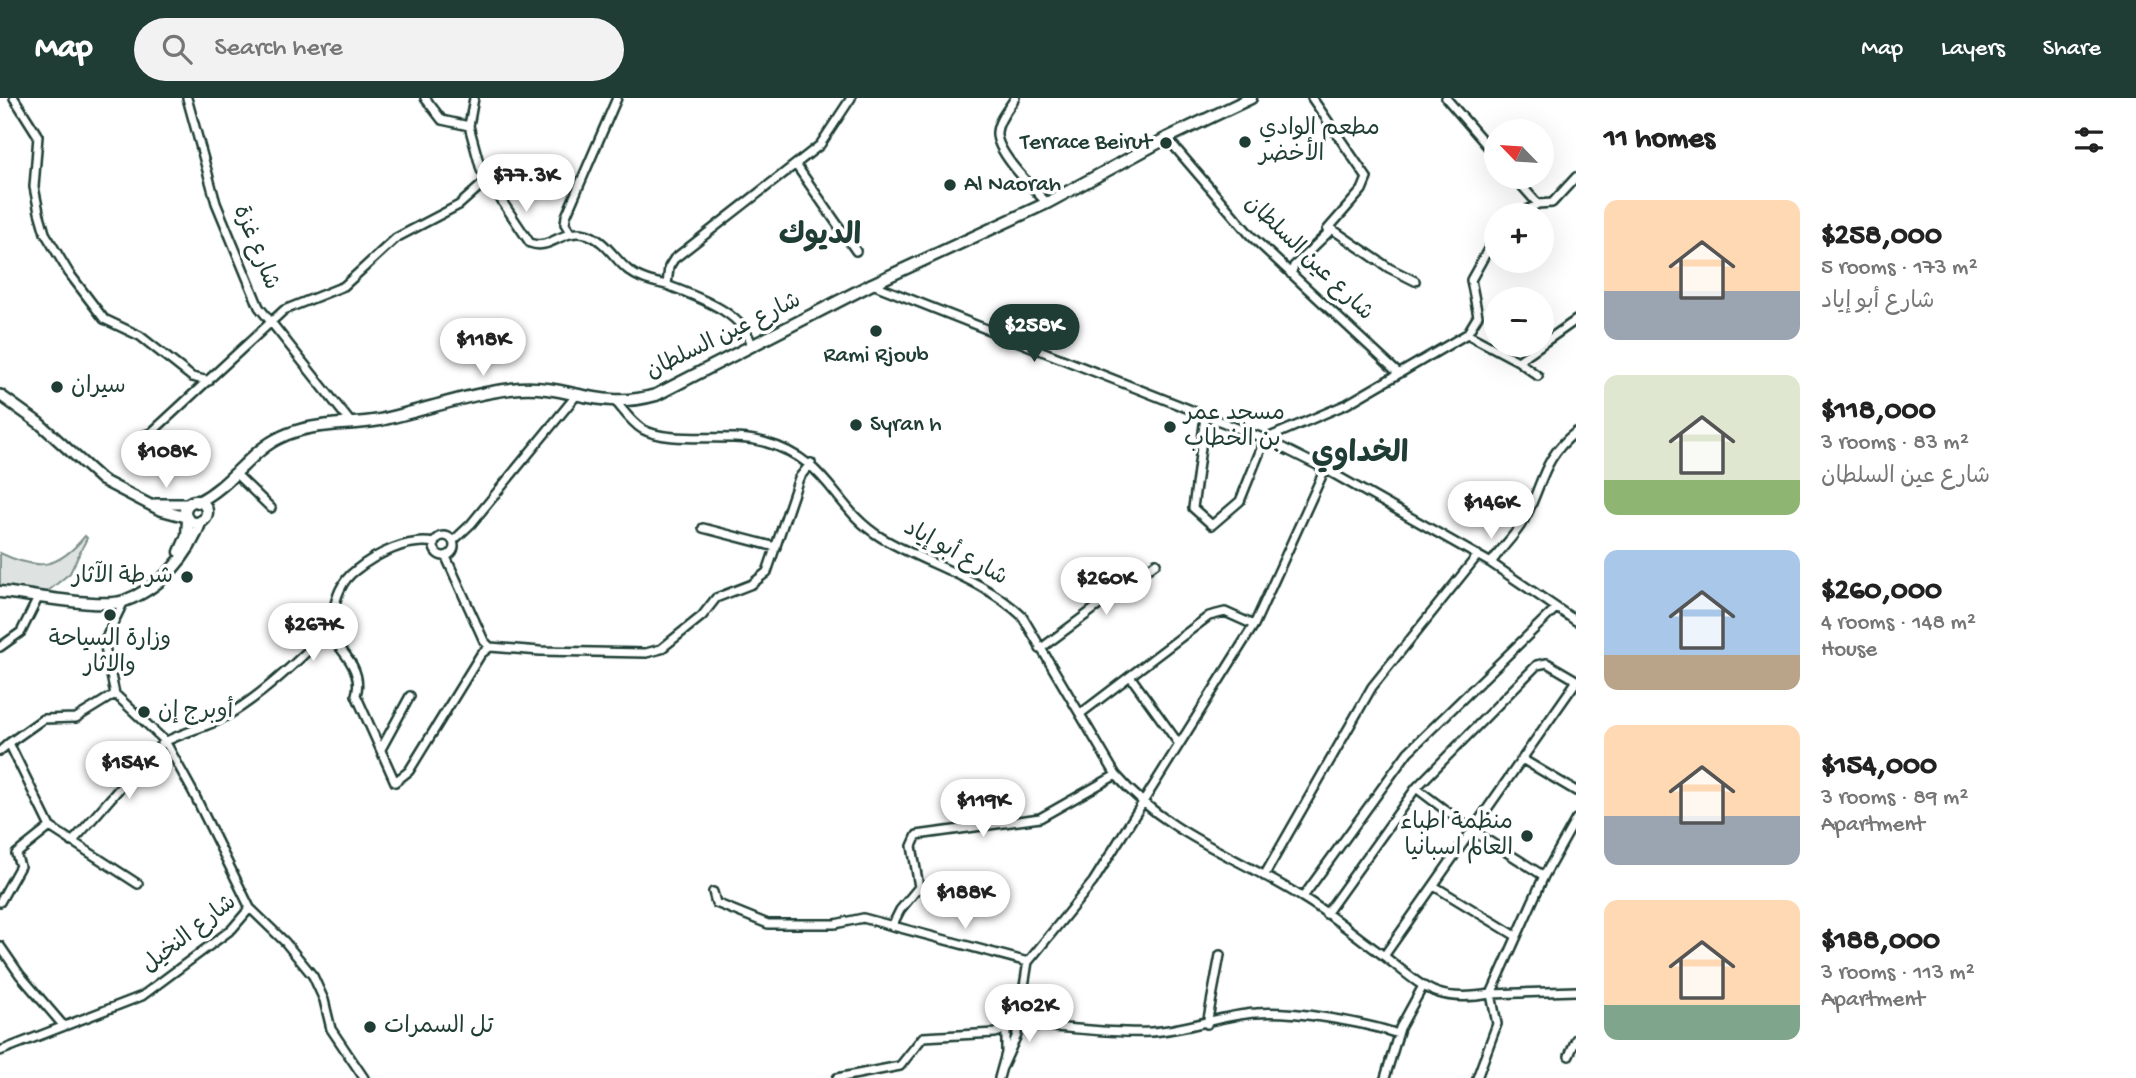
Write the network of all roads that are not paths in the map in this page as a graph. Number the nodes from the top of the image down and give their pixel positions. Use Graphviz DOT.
graph roads {
  1 [pos="15,98"];
  2 [pos="187,98"];
  3 [pos="425,98"];
  4 [pos="474,98"];
  5 [pos="617,98"];
  6 [pos="851,98"];
  7 [pos="1015,98"];
  8 [pos="1251,98"];
  9 [pos="1311,98"];
  10 [pos="1446,98"];
  11 [pos="469,126"];
  12 [pos="1167,138"];
  13 [pos="1484,142"];
  14 [pos="796,165"];
  15 [pos="1576,177"];
  16 [pos="486,181"];
  17 [pos="1525,189"];
  18 [pos="1047,203"];
  19 [pos="1537,203"];
  20 [pos="1552,203"];
  21 [pos="1338,219"];
  22 [pos="1327,230"];
  23 [pos="1338,230"];
  24 [pos="570,232"];
  25 [pos="856,251"];
  26 [pos="1484,254"];
  27 [pos="1291,274"];
  28 [pos="1415,281"];
  29 [pos="873,284"];
  30 [pos="667,285"];
  31 [pos="1576,320"];
  32 [pos="272,321"];
  33 [pos="1467,334"];
  34 [pos="1554,335"];
  35 [pos="752,346"];
  36 [pos="1523,357"];
  37 [pos="1518,361"];
  38 [pos="1398,373"];
  39 [pos="1538,376"];
  40 [pos="209,381"];
  41 [pos="0,395"];
  42 [pos="575,397"];
  43 [pos="616,402"];
  44 [pos="1205,417"];
  45 [pos="352,425"];
  46 [pos="1576,432"];
  47 [pos="140,437"];
  48 [pos="1265,439"];
  49 [pos="811,463"];
  50 [pos="1325,469"];
  51 [pos="237,475"];
  52 [pos="141,499"];
  53 [pos="193,503"];
  54 [pos="271,508"];
  55 [pos="204,517"];
  56 [pos="187,519"];
  57 [pos="703,528"];
  58 [pos="453,541"];
  59 [pos="434,543"];
  60 [pos="776,547"];
  61 [pos="1478,555"];
  62 [pos="446,557"];
  63 [pos="1156,563"];
  64 [pos="1491,563"];
  65 [pos="159,580"];
  66 [pos="0,592"];
  67 [pos="40,595"];
  68 [pos="124,601"];
  69 [pos="1555,609"];
  70 [pos="1576,621"];
  71 [pos="1254,625"];
  72 [pos="327,632"];
  73 [pos="0,647"];
  74 [pos="490,647"];
  75 [pos="1040,649"];
  76 [pos="1130,676"];
  77 [pos="1576,681"];
  78 [pos="115,694"];
  79 [pos="410,696"];
  80 [pos="1080,714"];
  81 [pos="165,741"];
  82 [pos="9,743"];
  83 [pos="1179,744"];
  84 [pos="381,749"];
  85 [pos="0,751"];
  86 [pos="1522,759"];
  87 [pos="1116,775"];
  88 [pos="1416,788"];
  89 [pos="1576,791"];
  90 [pos="1143,805"];
  91 [pos="1576,819"];
  92 [pos="50,827"];
  93 [pos="1473,831"];
  94 [pos="72,842"];
  95 [pos="1264,876"];
  96 [pos="1544,876"];
  97 [pos="138,884"];
  98 [pos="1434,886"];
  99 [pos="713,892"];
  100 [pos="1303,897"];
  101 [pos="0,902"];
  102 [pos="250,908"];
  103 [pos="1326,914"];
  104 [pos="892,926"];
  105 [pos="1516,936"];
  106 [pos="0,946"];
  107 [pos="1220,955"];
  108 [pos="1384,956"];
  109 [pos="1028,962"];
  110 [pos="1423,986"];
  111 [pos="1576,991"];
  112 [pos="1491,994"];
  113 [pos="1016,1016"];
  114 [pos="62,1024"];
  115 [pos="1207,1024"];
  116 [pos="1018,1025"];
  117 [pos="1006,1030"];
  118 [pos="1398,1034"];
  119 [pos="1576,1039"];
  120 [pos="0,1051"];
  121 [pos="1569,1056"];
  122 [pos="1003,1066"];
  123 [pos="364,1078"];
  124 [pos="837,1078"];
  125 [pos="999,1078"];
  126 [pos="1385,1078"];
  127 [pos="1478,1078"];
  1 -- 40 [label="street"];
  2 -- 32 [label="street, شارع غزة"];
  3 -- 11 [label="street"];
  4 -- 11 [label="street"];
  5 -- 24 [label="street"];
  6 -- 14 [label="street"];
  7 -- 18 [label="street"];
  8 -- 12 [label="main road, شارع عين السلطان"];
  9 -- 21 [label="street"];
  10 -- 13 [label="street"];
  11 -- 16 [label="street"];
  12 -- 18 [label="main road, شارع عين السلطان"];
  12 -- 27 [label="street, شارع عين السلطان"];
  14 -- 25 [label="street"];
  14 -- 30 [label="street"];
  15 -- 20 [label="street"];
  16 -- 24 [label="street"];
  16 -- 32 [label="street"];
  17 -- 19 [label="street"];
  18 -- 29 [label="main road, شارع عين السلطان"];
  21 -- 22 [label="street"];
  21 -- 23 [label="street"];
  22 -- 23 [label="street"];
  22 -- 27 [label="street"];
  23 -- 28 [label="street"];
  24 -- 30 [label="street"];
  26 -- 33 [label="street"];
  27 -- 38 [label="street, شارع عين السلطان"];
  29 -- 35 [label="main road, شارع عين السلطان"];
  29 -- 44 [label="street"];
  30 -- 35 [label="street"];
  31 -- 34 [label="street"];
  32 -- 40 [label="street"];
  32 -- 45 [label="street, شارع غزة"];
  33 -- 37 [label="street"];
  33 -- 38 [label="street"];
  35 -- 43 [label="main road, شارع عين السلطان"];
  36 -- 37 [label="street"];
  37 -- 39 [label="street"];
  38 -- 48 [label="street"];
  40 -- 47 [label="street"];
  41 -- 52 [label="street"];
  42 -- 43 [label="main road, شارع عين السلطان"];
  42 -- 45 [label="main road, شارع عين السلطان"];
  42 -- 58 [label="street"];
  43 -- 49 [label="street, شارع أبو إياد"];
  44 -- 48 [label="street"];
  44 -- 48 [label="street"];
  45 -- 51 [label="main road, شارع عين السلطان"];
  46 -- 64 [label="street"];
  48 -- 50 [label="street"];
  49 -- 60 [label="street"];
  49 -- 75 [label="street, شارع أبو إياد"];
  50 -- 61 [label="street"];
  50 -- 71 [label="street"];
  51 -- 53 [label="main road, شارع عين السلطان"];
  51 -- 54 [label="street"];
  51 -- 55 [label="main road, شارع عين السلطان"];
  52 -- 53 [label="street"];
  52 -- 56 [label="street"];
  53 -- 55 [label="main road"];
  53 -- 56 [label="main road, شارع عين السلطان"];
  55 -- 56 [label="main road"];
  55 -- 65 [label="main road, شارع عين السلطان"];
  56 -- 65 [label="main road, شارع عين السلطان"];
  57 -- 60 [label="street"];
  58 -- 59 [label="street"];
  58 -- 62 [label="street"];
  59 -- 62 [label="street"];
  59 -- 72 [label="street"];
  60 -- 74 [label="street"];
  61 -- 64 [label="street"];
  61 -- 95 [label="street"];
  62 -- 74 [label="street"];
  63 -- 75 [label="street"];
  64 -- 69 [label="street"];
  65 -- 68 [label="main road, شارع عين السلطان"];
  66 -- 67 [label="main road"];
  67 -- 68 [label="main road"];
  67 -- 73 [label="street"];
  68 -- 78 [label="street"];
  69 -- 70 [label="street"];
  69 -- 100 [label="street"];
  71 -- 76 [label="street"];
  71 -- 83 [label="street"];
  72 -- 81 [label="street"];
  72 -- 84 [label="street"];
  74 -- 84 [label="street"];
  75 -- 80 [label="street, شارع أبو إياد"];
  76 -- 80 [label="street"];
  76 -- 83 [label="street"];
  77 -- 86 [label="street"];
  77 -- 88 [label="street"];
  78 -- 81 [label="street"];
  78 -- 82 [label="street"];
  79 -- 84 [label="street"];
  80 -- 87 [label="street, شارع أبو إياد"];
  81 -- 94 [label="street"];
  81 -- 102 [label="street"];
  82 -- 85 [label="street"];
  82 -- 92 [label="street"];
  83 -- 90 [label="street"];
  86 -- 89 [label="street"];
  86 -- 93 [label="street"];
  87 -- 90 [label="street, شارع أبو إياد"];
  87 -- 104 [label="street"];
  88 -- 93 [label="street"];
  88 -- 103 [label="street"];
  90 -- 95 [label="street, شارع أبو إياد"];
  90 -- 109 [label="street"];
  91 -- 96 [label="street"];
  92 -- 94 [label="street"];
  92 -- 101 [label="street"];
  93 -- 96 [label="street"];
  93 -- 98 [label="street"];
  94 -- 97 [label="street"];
  95 -- 100 [label="street, شارع أبو إياد"];
  96 -- 105 [label="street"];
  98 -- 105 [label="street"];
  98 -- 108 [label="street"];
  99 -- 104 [label="street"];
  100 -- 103 [label="street, شارع أبو إياد"];
  102 -- 114 [label="street, شارع النخيل"];
  102 -- 123 [label="street, شارع النخيل"];
  103 -- 108 [label="street, شارع أبو إياد"];
  104 -- 109 [label="street"];
  105 -- 112 [label="street"];
  106 -- 114 [label="street"];
  107 -- 115 [label="street"];
  108 -- 110 [label="street, شارع أبو إياد"];
  109 -- 113 [label="street"];
  110 -- 112 [label="street, شارع أبو إياد"];
  110 -- 118 [label="street"];
  111 -- 112 [label="street, شارع أبو إياد"];
  112 -- 127 [label="street"];
  113 -- 116 [label="street"];
  113 -- 117 [label="street"];
  114 -- 120 [label="street, شارع النخيل"];
  115 -- 116 [label="street"];
  115 -- 118 [label="street"];
  116 -- 122 [label="street"];
  117 -- 122 [label="street"];
  117 -- 124 [label="street"];
  118 -- 126 [label="street"];
  119 -- 121 [label="street"];
  122 -- 125 [label="street"];
}
